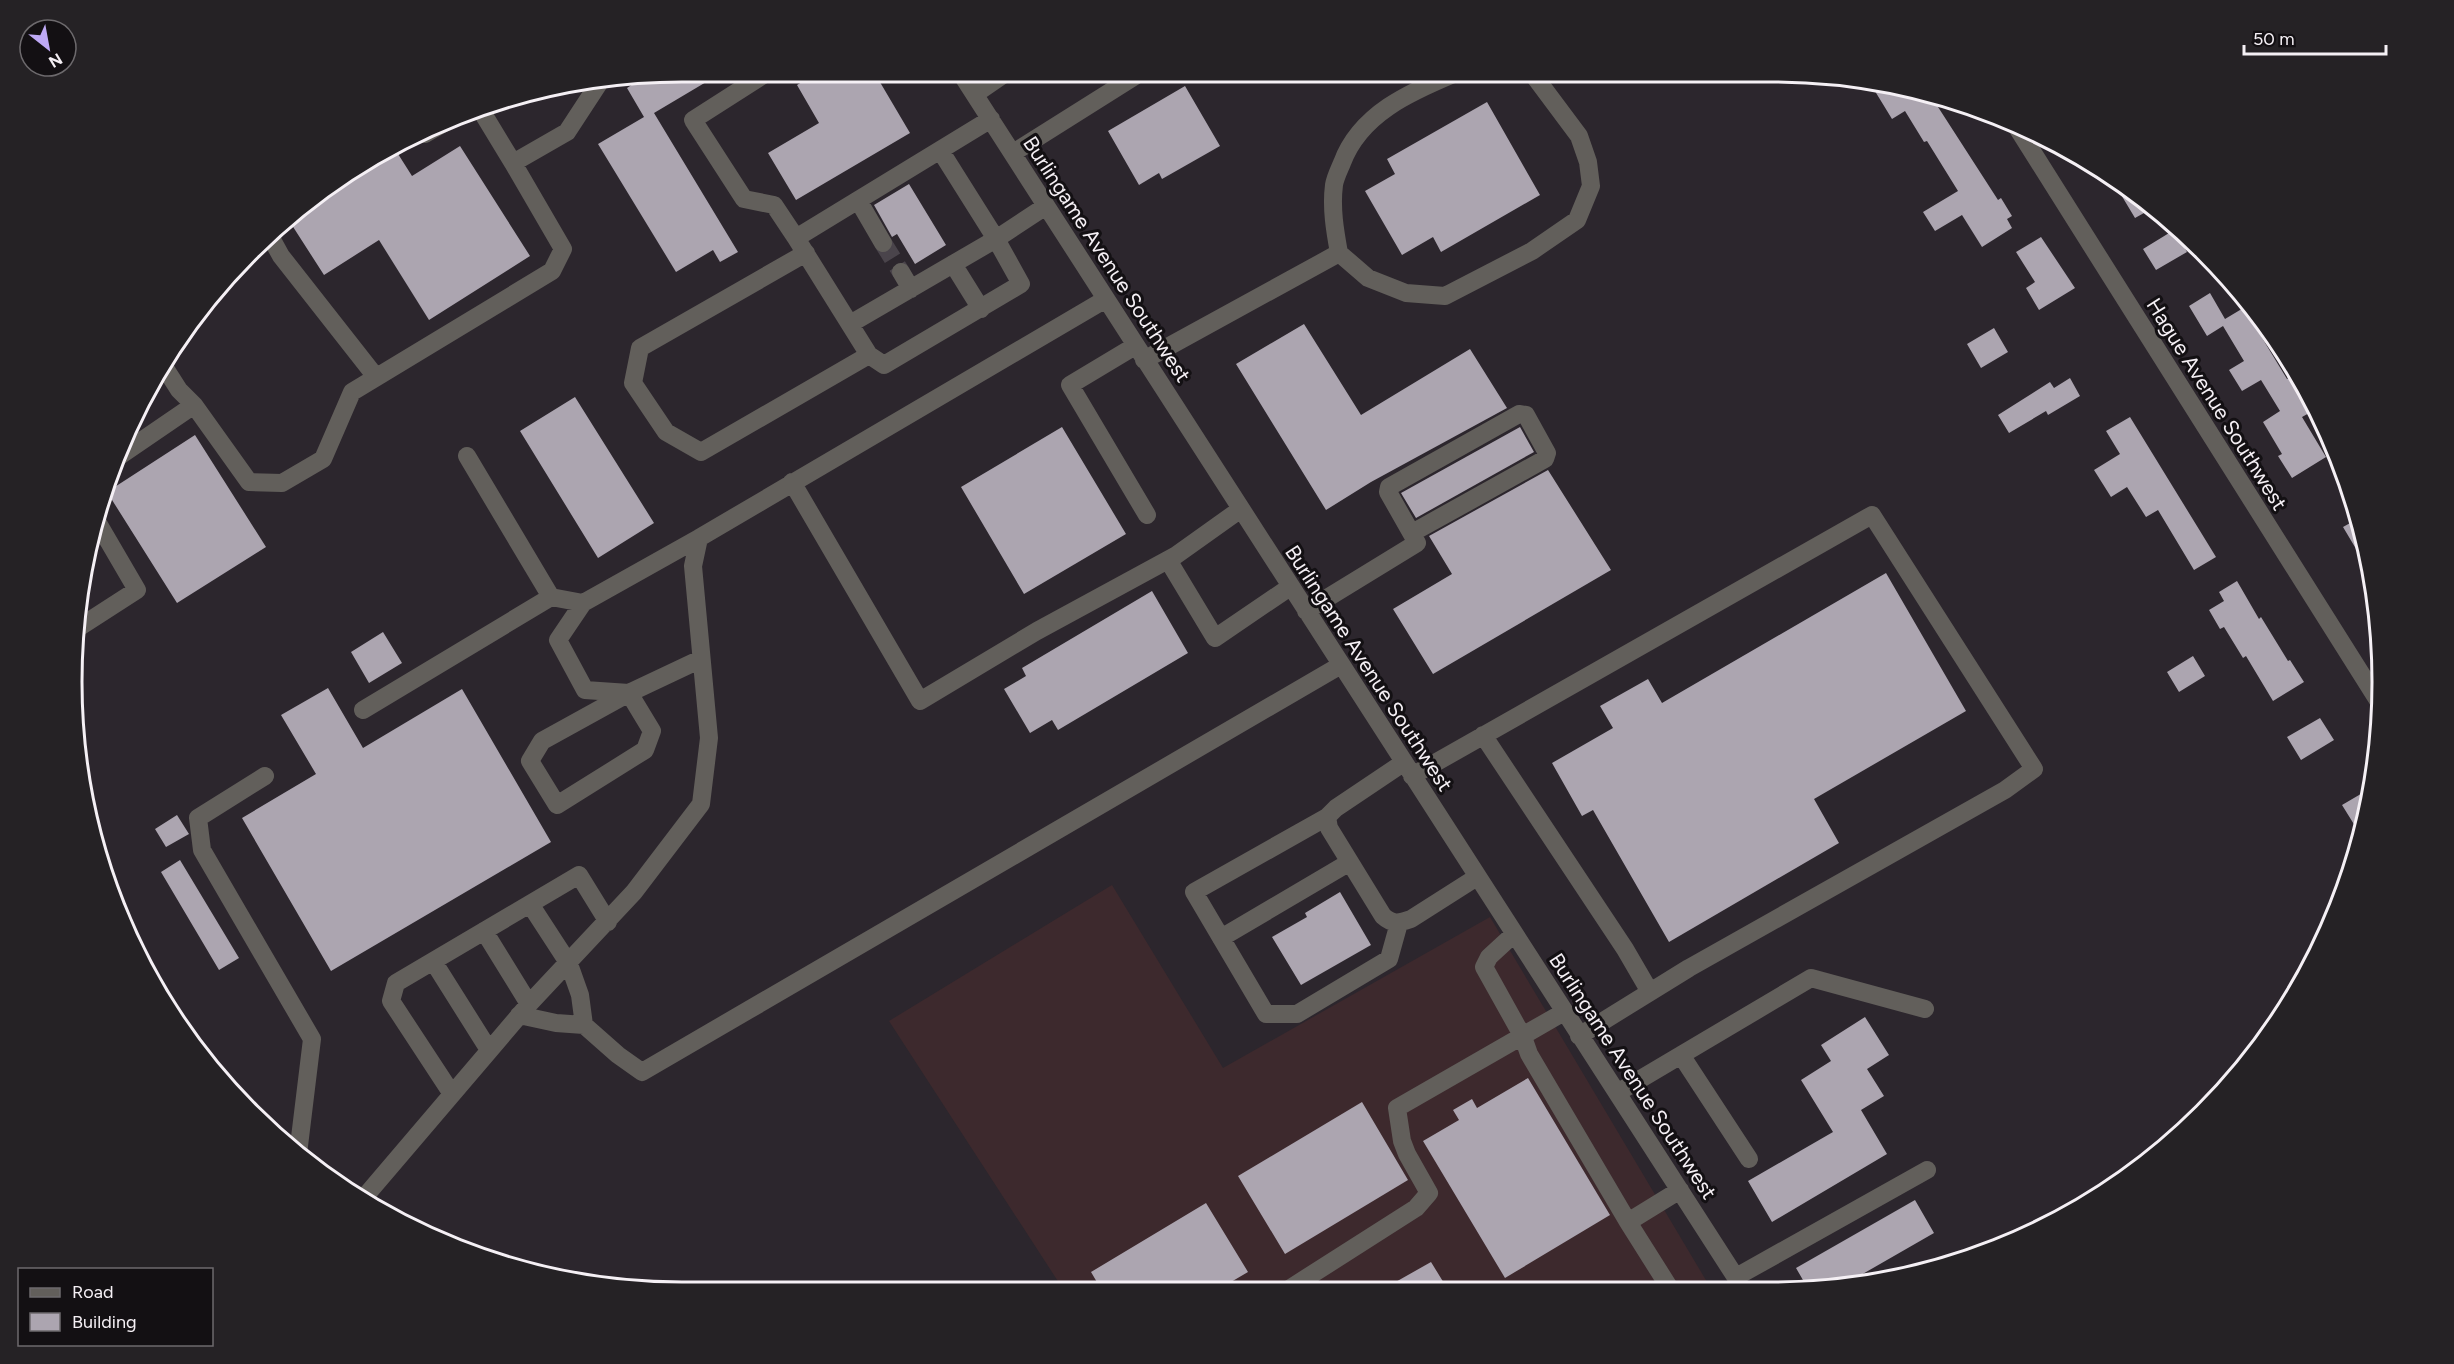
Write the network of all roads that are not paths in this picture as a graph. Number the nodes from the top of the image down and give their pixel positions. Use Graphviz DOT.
graph roads {
  1 [pos="752,82"];
  2 [pos="967,82"];
  3 [pos="992,82"];
  4 [pos="1124,82"];
  5 [pos="1435,82"];
  6 [pos="1539,82"];
  7 [pos="595,89"];
  8 [pos="975,94"];
  9 [pos="484,116"];
  10 [pos="991,119"];
  11 [pos="2024,138"];
  12 [pos="940,150"];
  13 [pos="1013,153"];
  14 [pos="513,163"];
  15 [pos="858,200"];
  16 [pos="1046,206"];
  17 [pos="996,239"];
  18 [pos="274,243"];
  19 [pos="883,243"];
  20 [pos="801,246"];
  21 [pos="1339,253"];
  22 [pos="953,264"];
  23 [pos="901,272"];
  24 [pos="911,289"];
  25 [pos="1106,299"];
  26 [pos="981,309"];
  27 [pos="850,324"];
  28 [pos="1140,353"];
  29 [pos="869,356"];
  30 [pos="168,373"];
  31 [pos="376,377"];
  32 [pos="194,405"];
  33 [pos="130,449"];
  34 [pos="467,456"];
  35 [pos="792,482"];
  36 [pos="1240,509"];
  37 [pos="1147,515"];
  38 [pos="102,531"];
  39 [pos="1412,533"];
  40 [pos="699,538"];
  41 [pos="1168,560"];
  42 [pos="1290,587"];
  43 [pos="551,597"];
  44 [pos="583,603"];
  45 [pos="1306,611"];
  46 [pos="86,623"];
  47 [pos="701,659"];
  48 [pos="1341,665"];
  49 [pos="2372,690"];
  50 [pos="630,693"];
  51 [pos="363,710"];
  52 [pos="1483,735"];
  53 [pos="1408,769"];
  54 [pos="265,776"];
  55 [pos="1327,817"];
  56 [pos="1350,862"];
  57 [pos="1477,877"];
  58 [pos="530,904"];
  59 [pos="608,922"];
  60 [pos="1399,923"];
  61 [pos="484,931"];
  62 [pos="1514,934"];
  63 [pos="1221,938"];
  64 [pos="433,961"];
  65 [pos="569,964"];
  66 [pos="1650,992"];
  67 [pos="524,1009"];
  68 [pos="1925,1009"];
  69 [pos="1564,1012"];
  70 [pos="584,1025"];
  71 [pos="1580,1036"];
  72 [pos="1523,1037"];
  73 [pos="489,1050"];
  74 [pos="1681,1055"];
  75 [pos="1617,1093"];
  76 [pos="452,1094"];
  77 [pos="299,1143"];
  78 [pos="1749,1159"];
  79 [pos="1927,1170"];
  80 [pos="1680,1190"];
  81 [pos="368,1192"];
  82 [pos="1628,1222"];
  83 [pos="1300,1282"];
  84 [pos="1666,1282"];
  85 [pos="1739,1282"];
  86 [pos="1743,1282"];
  1 -- 20 [label="street"];
  2 -- 8 [label="street, Burlingame Avenue Southwest"];
  3 -- 8 [label="street"];
  4 -- 13 [label="street"];
  5 -- 21 [label="street"];
  6 -- 21 [label="street"];
  7 -- 14 [label="street"];
  8 -- 10 [label="street, Burlingame Avenue Southwest"];
  9 -- 14 [label="street"];
  10 -- 12 [label="street"];
  10 -- 13 [label="street, Burlingame Avenue Southwest"];
  11 -- 49 [label="street, Hague Avenue Southwest"];
  12 -- 15 [label="street"];
  12 -- 17 [label="street"];
  13 -- 16 [label="street, Burlingame Avenue Southwest"];
  14 -- 31 [label="street"];
  15 -- 19 [label="street"];
  15 -- 20 [label="street"];
  16 -- 17 [label="street"];
  16 -- 25 [label="street, Burlingame Avenue Southwest"];
  17 -- 22 [label="street"];
  17 -- 26 [label="street"];
  18 -- 31 [label="street"];
  20 -- 27 [label="street"];
  20 -- 29 [label="street"];
  21 -- 28 [label="street"];
  22 -- 24 [label="street"];
  22 -- 26 [label="street"];
  23 -- 24 [label="street"];
  24 -- 27 [label="street"];
  25 -- 28 [label="street, Burlingame Avenue Southwest"];
  25 -- 35 [label="street"];
  26 -- 29 [label="street"];
  27 -- 29 [label="street"];
  28 -- 36 [label="street, Burlingame Avenue Southwest"];
  28 -- 37 [label="street"];
  30 -- 32 [label="street"];
  31 -- 32 [label="street"];
  32 -- 33 [label="street"];
  34 -- 43 [label="street"];
  35 -- 40 [label="street"];
  35 -- 41 [label="street"];
  36 -- 41 [label="street"];
  36 -- 42 [label="street, Burlingame Avenue Southwest"];
  38 -- 46 [label="street"];
  39 -- 39 [label="street"];
  39 -- 45 [label="street"];
  40 -- 44 [label="street"];
  40 -- 47 [label="street"];
  41 -- 42 [label="street"];
  42 -- 45 [label="street, Burlingame Avenue Southwest"];
  43 -- 44 [label="street"];
  43 -- 51 [label="street"];
  44 -- 50 [label="street"];
  45 -- 48 [label="street, Burlingame Avenue Southwest"];
  47 -- 50 [label="street"];
  47 -- 59 [label="street"];
  48 -- 53 [label="street, Burlingame Avenue Southwest"];
  48 -- 70 [label="street"];
  50 -- 50 [label="street"];
  52 -- 53 [label="street"];
  52 -- 66 [label="street"];
  52 -- 66 [label="street"];
  53 -- 55 [label="street"];
  53 -- 57 [label="street, Burlingame Avenue Southwest"];
  54 -- 77 [label="street"];
  55 -- 56 [label="street"];
  55 -- 63 [label="street"];
  56 -- 60 [label="street"];
  56 -- 63 [label="street"];
  57 -- 60 [label="street"];
  57 -- 62 [label="street, Burlingame Avenue Southwest"];
  58 -- 59 [label="street"];
  58 -- 61 [label="street"];
  58 -- 65 [label="street"];
  59 -- 65 [label="street"];
  60 -- 63 [label="street"];
  61 -- 64 [label="street"];
  61 -- 67 [label="street"];
  62 -- 69 [label="street, Burlingame Avenue Southwest"];
  62 -- 72 [label="street"];
  64 -- 73 [label="street"];
  64 -- 76 [label="street"];
  65 -- 67 [label="street"];
  65 -- 70 [label="street"];
  66 -- 71 [label="street"];
  67 -- 70 [label="street"];
  67 -- 73 [label="street"];
  68 -- 74 [label="street"];
  69 -- 71 [label="street, Burlingame Avenue Southwest"];
  69 -- 72 [label="street"];
  71 -- 75 [label="street, Burlingame Avenue Southwest"];
  72 -- 82 [label="street"];
  72 -- 83 [label="street"];
  73 -- 76 [label="street"];
  74 -- 75 [label="street"];
  74 -- 78 [label="street"];
  75 -- 80 [label="street, Burlingame Avenue Southwest"];
  76 -- 81 [label="street"];
  79 -- 86 [label="street"];
  80 -- 82 [label="street"];
  80 -- 85 [label="street, Burlingame Avenue Southwest"];
  82 -- 84 [label="street"];
}
